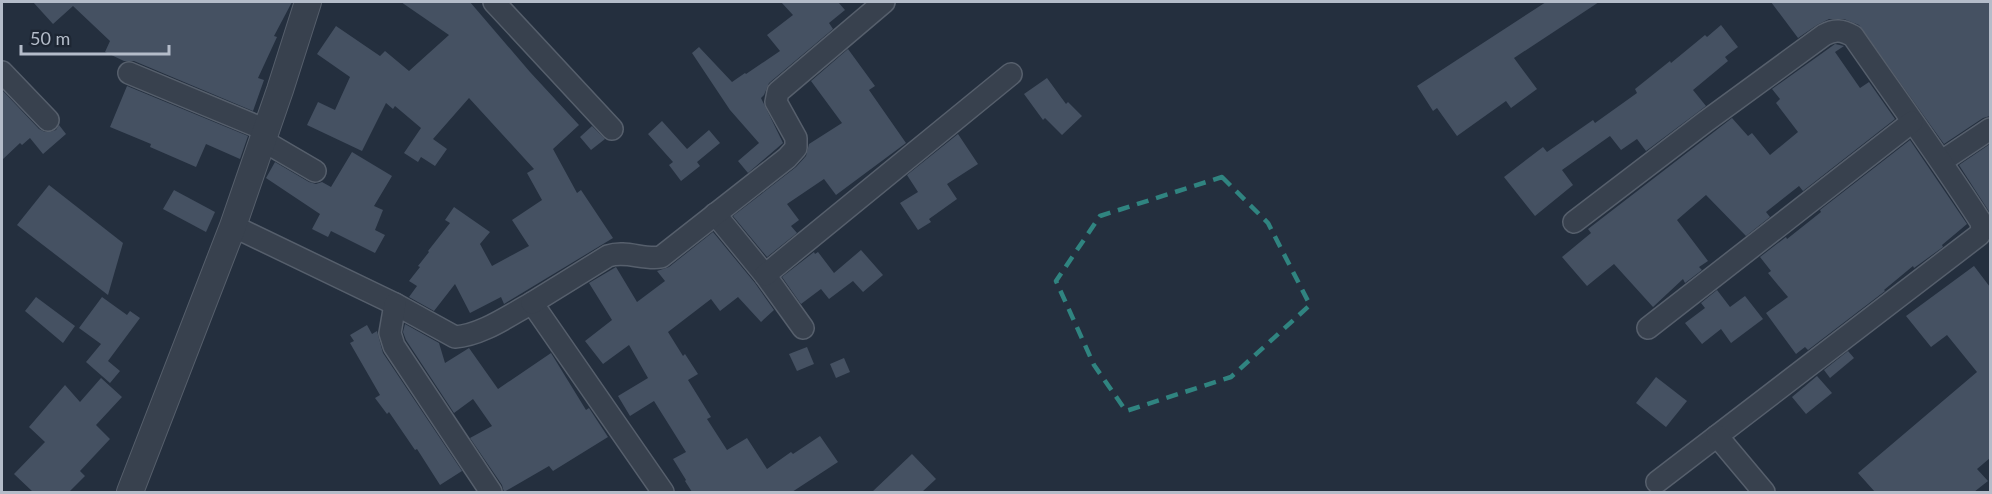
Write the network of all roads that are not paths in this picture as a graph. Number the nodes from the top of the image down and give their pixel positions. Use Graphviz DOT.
graph roads {
  1 [pos="308,2"];
  2 [pos="494,2"];
  3 [pos="884,2"];
  4 [pos="2,72"];
  5 [pos="129,73"];
  6 [pos="1011,74"];
  7 [pos="48,120"];
  8 [pos="1912,122"];
  9 [pos="612,129"];
  10 [pos="1990,129"];
  11 [pos="264,135"];
  12 [pos="1942,161"];
  13 [pos="315,171"];
  14 [pos="715,214"];
  15 [pos="1574,222"];
  16 [pos="233,226"];
  17 [pos="765,275"];
  18 [pos="532,303"];
  19 [pos="395,304"];
  20 [pos="803,328"];
  21 [pos="1648,328"];
  22 [pos="1717,436"];
  23 [pos="1657,482"];
  24 [pos="130,492"];
  25 [pos="491,492"];
  26 [pos="663,492"];
  27 [pos="1764,492"];
  1 -- 11 [label="street"];
  2 -- 9 [label="street"];
  3 -- 14 [label="street"];
  4 -- 7 [label="street"];
  5 -- 11 [label="street"];
  6 -- 17 [label="street"];
  8 -- 12 [label="street"];
  8 -- 15 [label="street"];
  8 -- 21 [label="street"];
  10 -- 12 [label="street"];
  11 -- 13 [label="street"];
  11 -- 16 [label="street"];
  12 -- 22 [label="street"];
  14 -- 17 [label="street"];
  14 -- 18 [label="street"];
  16 -- 19 [label="street"];
  16 -- 24 [label="street"];
  17 -- 20 [label="street"];
  18 -- 19 [label="street"];
  18 -- 26 [label="street"];
  19 -- 25 [label="street"];
  22 -- 23 [label="street"];
  22 -- 27 [label="street"];
}
